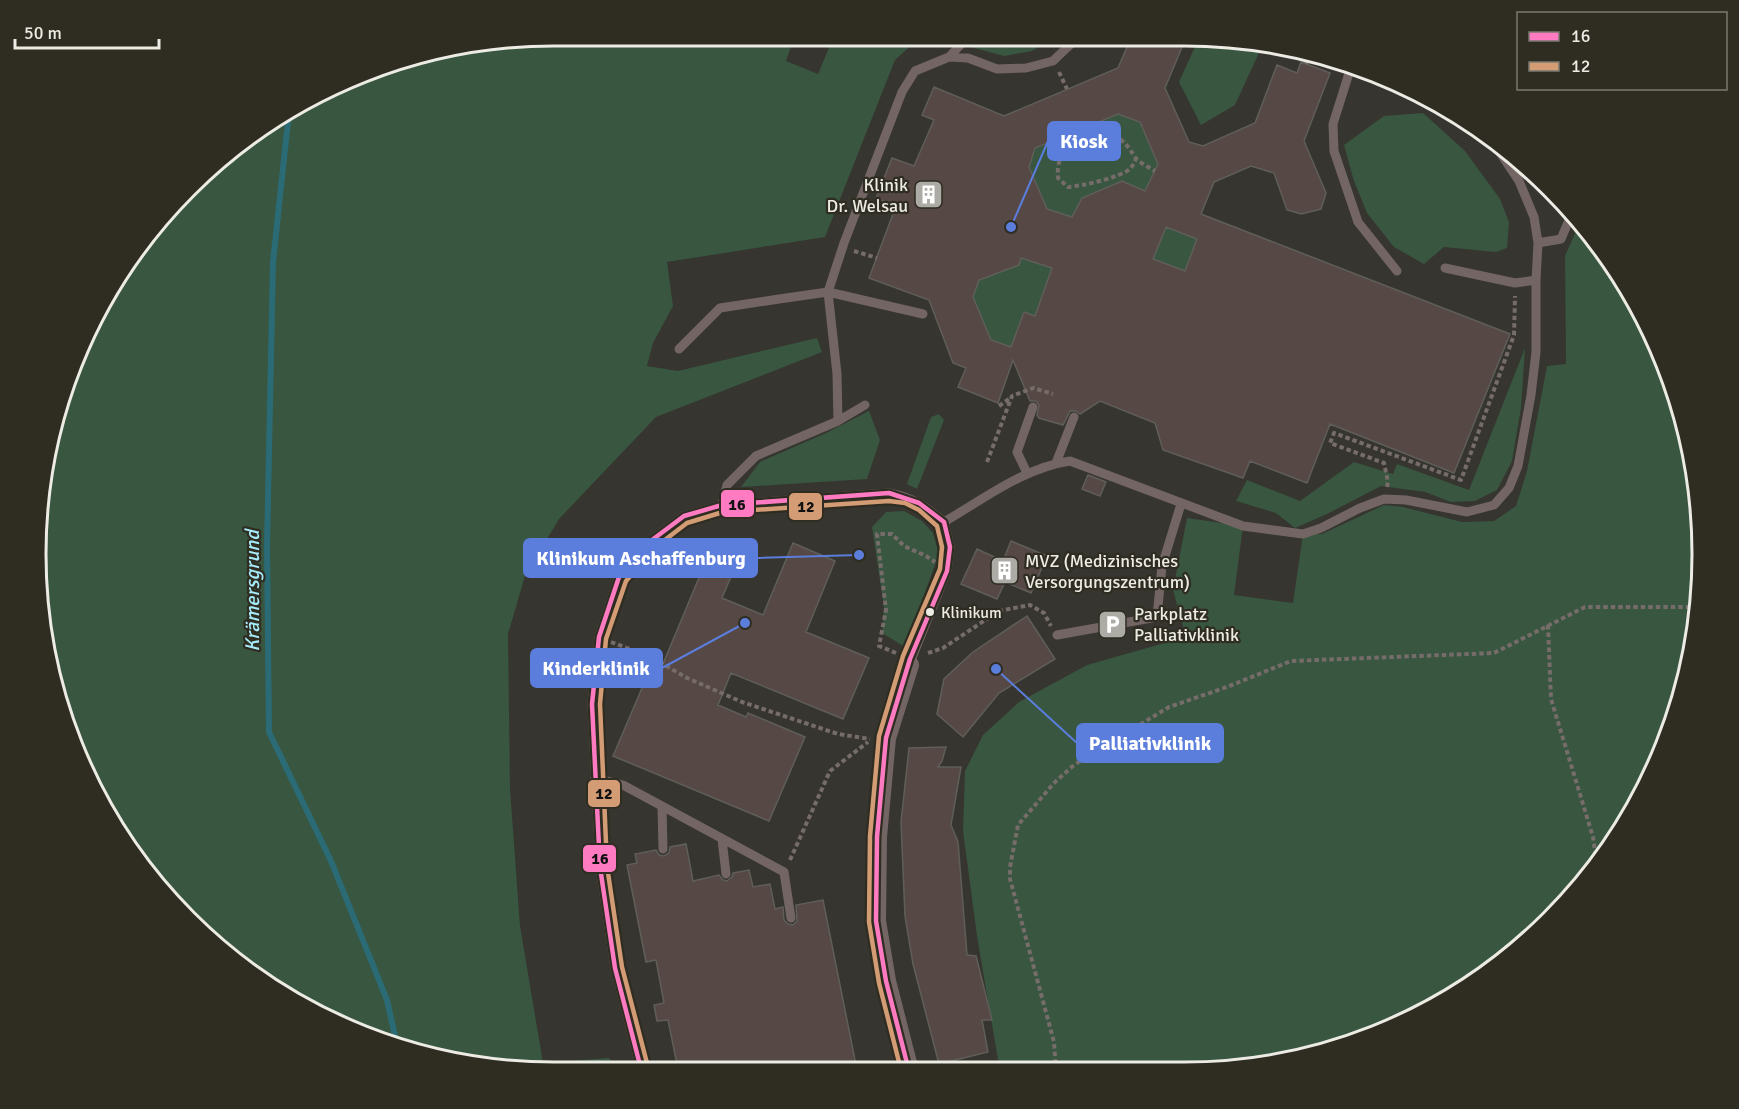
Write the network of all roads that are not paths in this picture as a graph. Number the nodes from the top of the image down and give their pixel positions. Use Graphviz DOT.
graph roads {
  1 [pos="961,46"];
  2 [pos="968,46"];
  3 [pos="1069,46"];
  4 [pos="949,57"];
  5 [pos="968,58"];
  6 [pos="1349,73"];
  7 [pos="1507,162"];
  8 [pos="1568,222"];
  9 [pos="1538,243"];
  10 [pos="1445,268"];
  11 [pos="1397,271"];
  12 [pos="1536,280"];
  13 [pos="828,292"];
  14 [pos="923,314"];
  15 [pos="679,349"];
  16 [pos="865,405"];
  17 [pos="1033,407"];
  18 [pos="1074,417"];
  19 [pos="838,421"];
  20 [pos="1056,463"];
  21 [pos="1027,473"];
  22 [pos="1181,504"];
  23 [pos="722,506"];
  24 [pos="944,522"];
  25 [pos="1057,635"];
  26 [pos="909,662"];
  27 [pos="595,778"];
  28 [pos="662,807"];
  29 [pos="722,839"];
  30 [pos="663,849"];
  31 [pos="726,874"];
  32 [pos="791,918"];
  33 [pos="639,1062"];
  34 [pos="907,1062"];
  1 -- 4 [label="lane"];
  2 -- 5 [label="lane"];
  3 -- 5 [label="lane"];
  4 -- 5 [label="lane"];
  4 -- 13 [label="lane"];
  6 -- 11 [label="lane"];
  7 -- 9 [label="lane"];
  8 -- 9 [label="lane"];
  9 -- 12 [label="lane"];
  10 -- 12 [label="lane"];
  12 -- 22 [label="lane"];
  13 -- 14 [label="lane"];
  13 -- 15 [label="lane"];
  13 -- 19 [label="lane"];
  16 -- 19 [label="lane"];
  17 -- 21 [label="lane"];
  18 -- 20 [label="lane"];
  19 -- 23 [label="lane"];
  20 -- 21 [label="lane"];
  20 -- 22 [label="lane"];
  21 -- 24 [label="lane"];
  22 -- 25 [label="lane"];
  23 -- 24 [label="lane"];
  23 -- 27 [label="lane"];
  24 -- 26 [label="lane"];
  26 -- 34 [label="street"];
  27 -- 28 [label="lane"];
  27 -- 33 [label="lane"];
  28 -- 29 [label="lane"];
  28 -- 30 [label="lane"];
  29 -- 31 [label="lane"];
  29 -- 32 [label="lane"];
}
